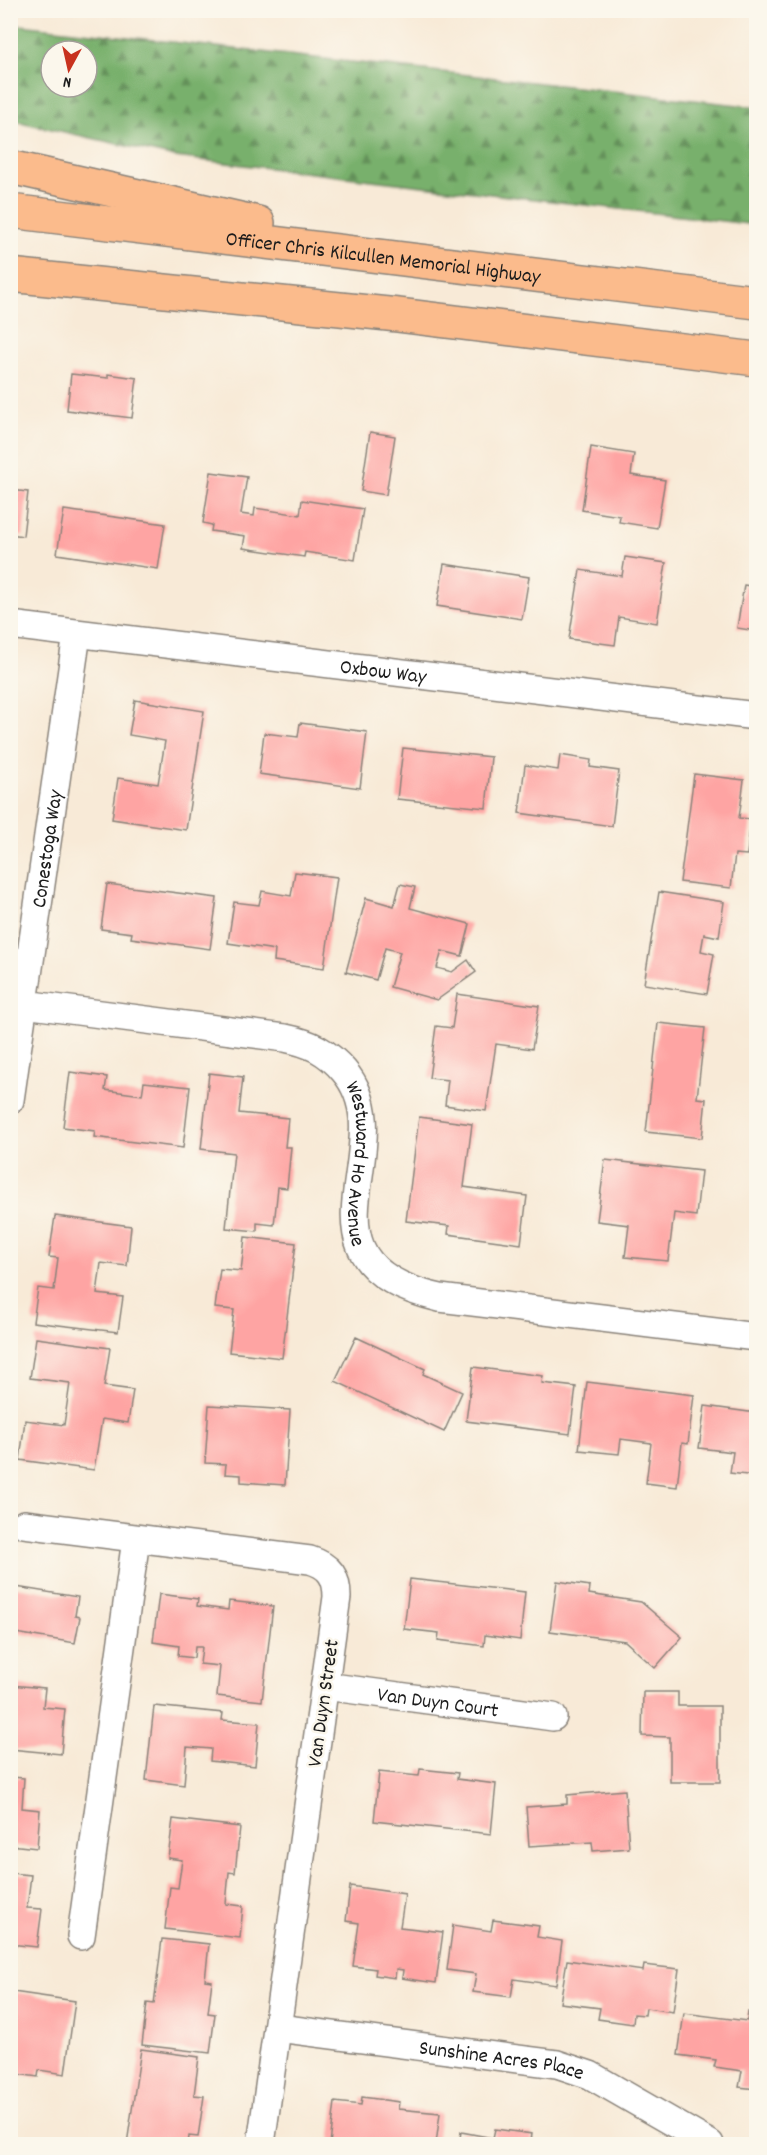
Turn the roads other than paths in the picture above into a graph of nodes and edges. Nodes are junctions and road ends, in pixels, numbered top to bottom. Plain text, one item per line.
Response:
1 (10, 167) edge
2 (10, 212) edge
3 (432, 263) junction
4 (10, 275) edge
5 (756, 302) edge
6 (756, 358) edge
7 (10, 625) edge
8 (77, 634) junction
9 (756, 716) edge
10 (24, 1004) junction
11 (10, 1100) edge
12 (756, 1330) edge
13 (24, 1524) dead end
14 (136, 1539) junction
15 (325, 1686) junction
16 (553, 1717) dead end
17 (81, 1936) dead end
18 (278, 2028) junction
19 (261, 2145) edge
20 (710, 2145) edge

1 - 3 highway
2 - 3 highway, Officer Chris Kilcullen Memorial Highway
3 - 5 highway, Officer Chris Kilcullen Memorial Highway
4 - 6 highway
7 - 8 street, Oxbow Way
8 - 9 street, Oxbow Way
8 - 10 street, Conestoga Way
10 - 11 street, Conestoga Way
10 - 12 street, Westward Ho Avenue
13 - 14 street, Van Duyn Street
14 - 15 street, Van Duyn Street
14 - 17 street
15 - 16 street, Van Duyn Court
15 - 18 street, Van Duyn Street
18 - 19 street, Van Duyn Street
18 - 20 street, Sunshine Acres Place

